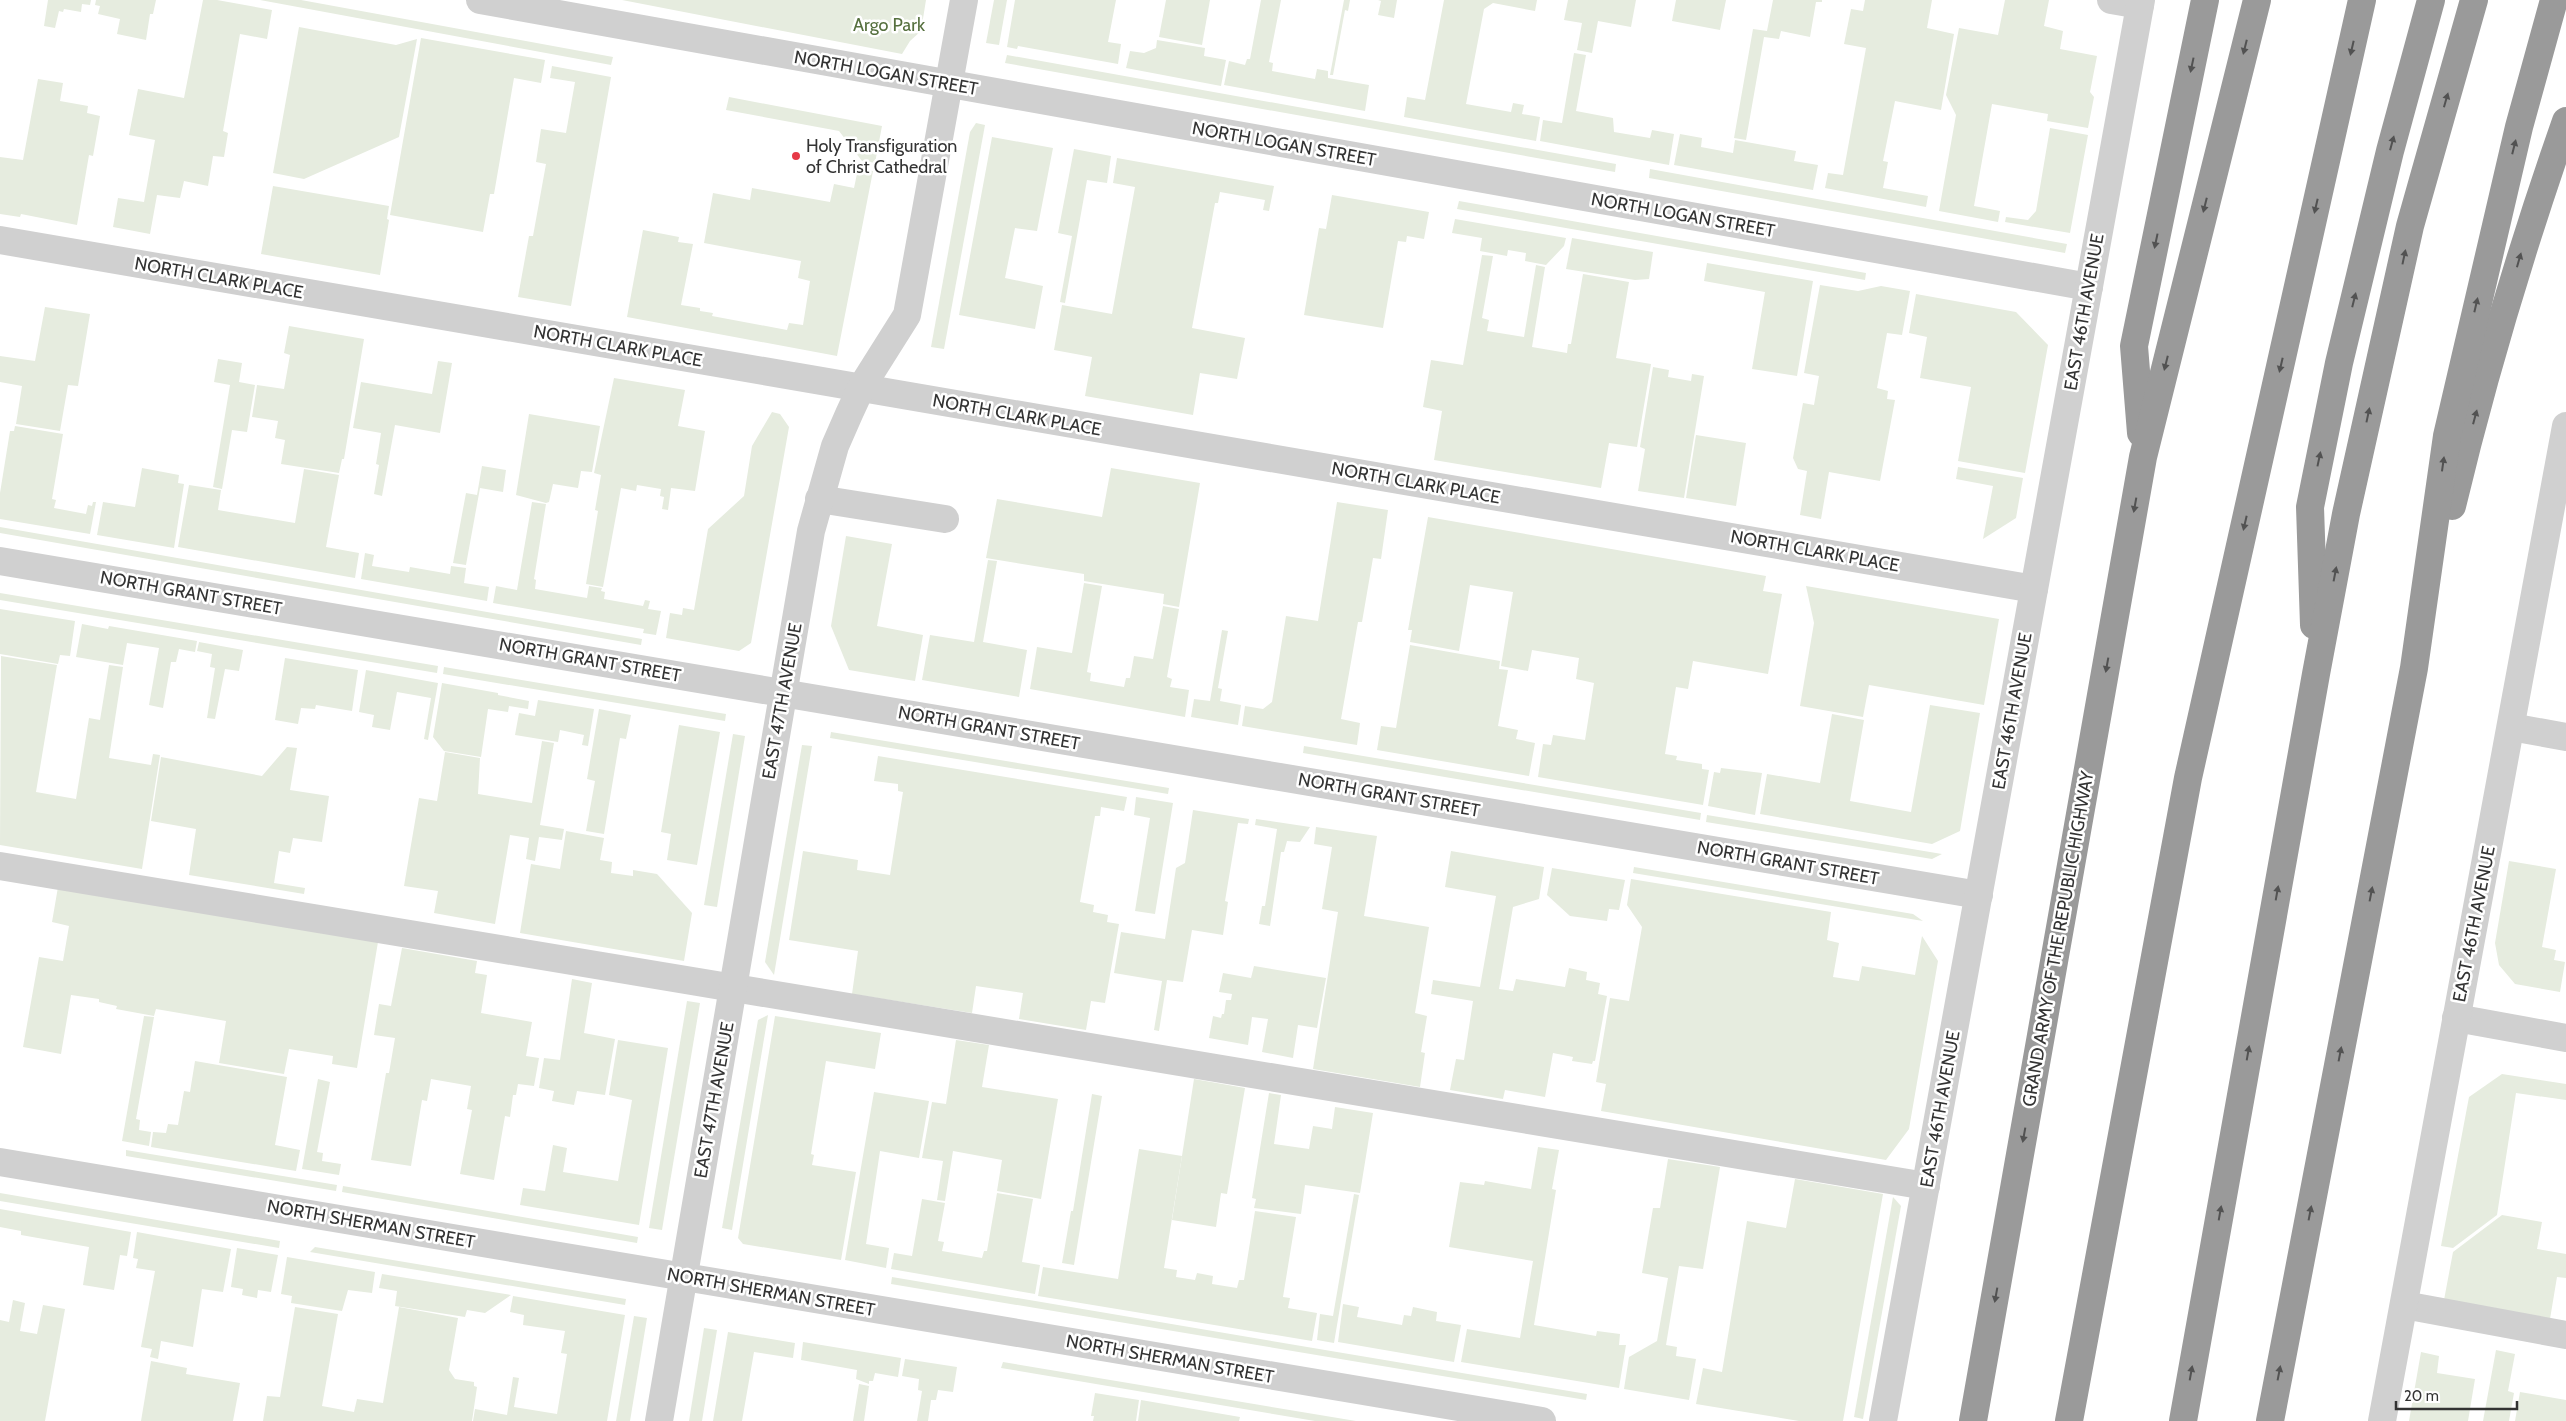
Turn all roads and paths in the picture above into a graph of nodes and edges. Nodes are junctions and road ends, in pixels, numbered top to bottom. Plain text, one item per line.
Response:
1 (480, 0) edge
2 (964, 0) edge
3 (2111, 0) edge
4 (2205, 0) edge
5 (2257, 0) edge
6 (2362, 0) edge
7 (2431, 0) edge
8 (2474, 0) edge
9 (2554, 0) edge
10 (2140, 3) edge
11 (949, 84) junction
12 (2566, 121) edge
13 (0, 240) edge
14 (2089, 287) junction
15 (861, 388) junction
16 (2566, 430) edge
17 (2143, 457) junction
18 (819, 499) junction
19 (945, 519) dead end
20 (0, 561) edge
21 (2034, 589) junction
22 (2414, 668) junction
23 (2316, 674) junction
24 (783, 693) junction
25 (2510, 727) junction
26 (2566, 737) edge
27 (0, 866) edge
28 (1979, 895) junction
29 (733, 988) junction
30 (2456, 1018) junction
31 (2566, 1038) edge
32 (0, 1162) edge
33 (1926, 1186) junction
34 (684, 1277) junction
35 (2404, 1305) junction
36 (2566, 1335) edge
37 (660, 1421) edge
38 (1542, 1421) edge
39 (1883, 1421) edge
40 (1973, 1421) edge
41 (2069, 1421) edge
42 (2183, 1421) edge
43 (2270, 1421) edge
44 (2382, 1421) edge

1 - 11 street, NORTH LOGAN STREET
2 - 11 street, EAST 47TH AVENUE
3 - 10 street
4 -> 17 highway
5 -> 17 highway
6 -> 41 highway
23 -> 7 highway
23 -> 8 highway
22 -> 9 highway
10 - 14 street, EAST 46TH AVENUE
11 - 14 street, NORTH LOGAN STREET
11 - 15 street, EAST 47TH AVENUE
22 -> 12 highway
13 - 15 street, NORTH CLARK PLACE
14 - 21 street, EAST 46TH AVENUE
15 - 18 street, EAST 47TH AVENUE
15 - 21 street, NORTH CLARK PLACE
16 - 25 street, EAST 46TH AVENUE
17 -> 40 highway, GRAND ARMY OF THE REPUBLIC HIGHWAY
18 - 19 street
18 - 24 street, EAST 47TH AVENUE
20 - 24 street, NORTH GRANT STREET
21 - 28 street, EAST 46TH AVENUE
43 -> 22 highway
42 -> 23 highway
24 - 28 street, NORTH GRANT STREET
24 - 29 street, EAST 47TH AVENUE
25 - 26 street
25 - 30 street, EAST 46TH AVENUE
27 - 29 street
28 - 33 street, EAST 46TH AVENUE
29 - 33 street
29 - 34 street, EAST 47TH AVENUE
30 - 31 street
30 - 35 street, EAST 46TH AVENUE
32 - 34 street, NORTH SHERMAN STREET
33 - 39 street, EAST 46TH AVENUE
34 - 37 street, EAST 47TH AVENUE
34 - 38 street, NORTH SHERMAN STREET
35 - 36 street
35 - 44 street, EAST 46TH AVENUE

